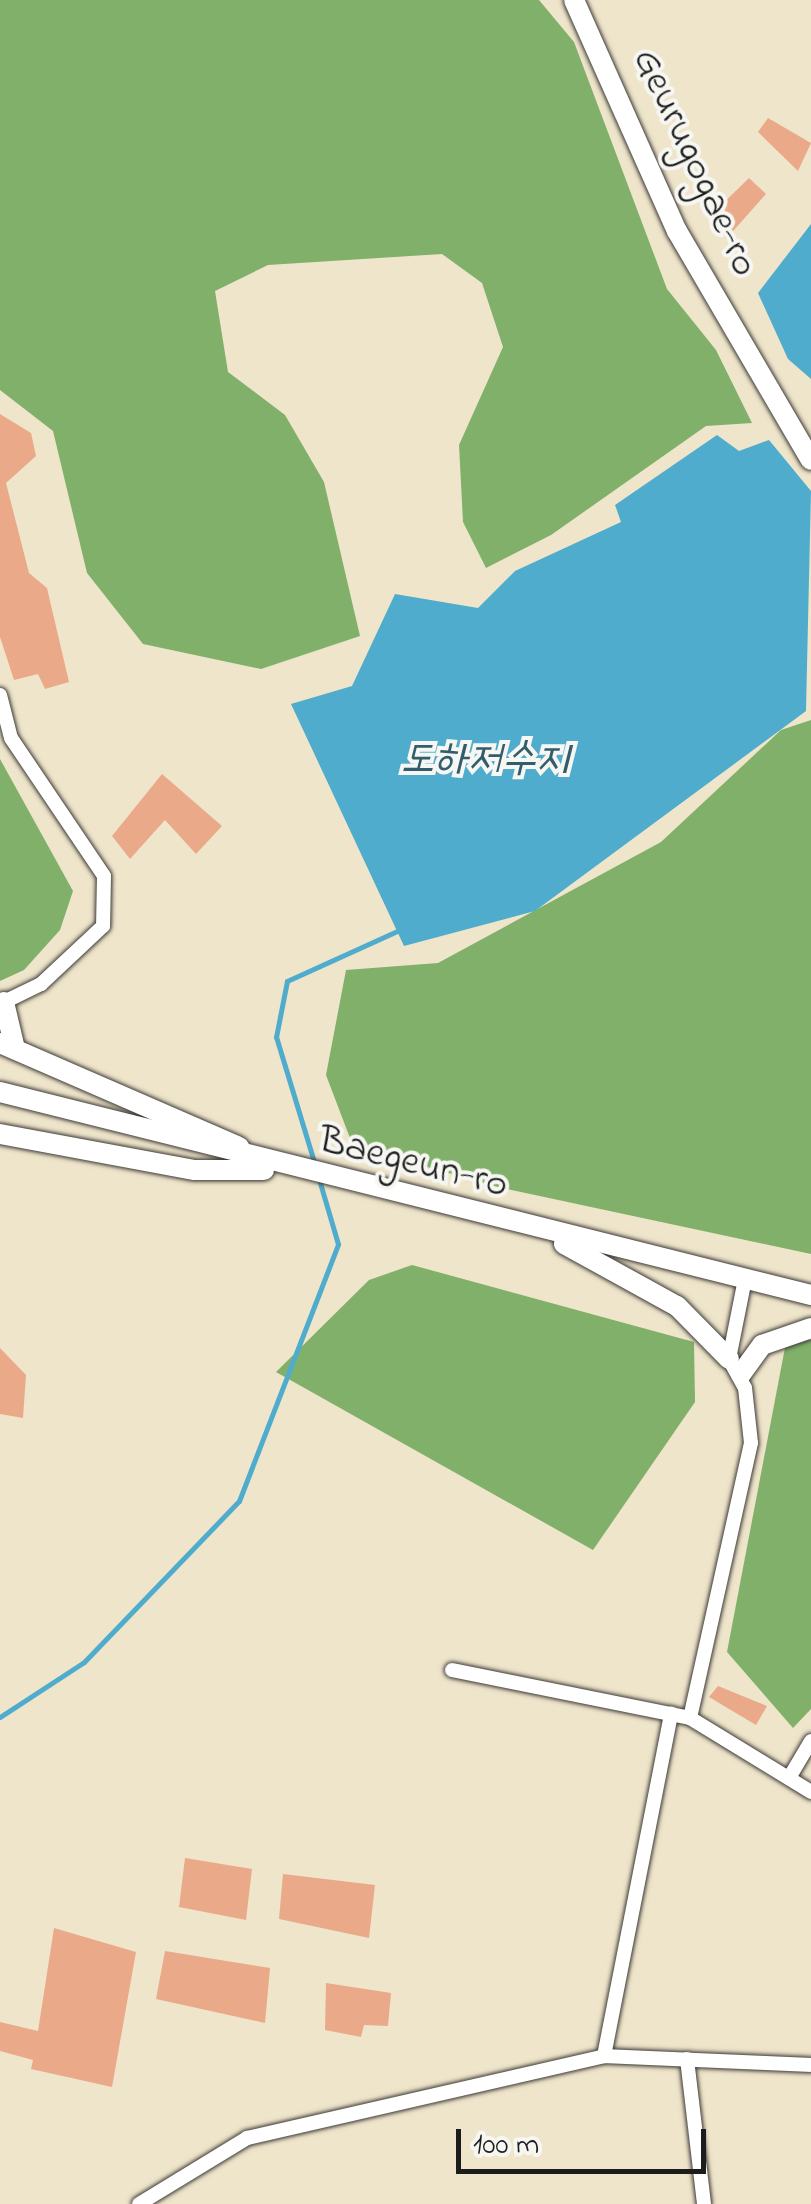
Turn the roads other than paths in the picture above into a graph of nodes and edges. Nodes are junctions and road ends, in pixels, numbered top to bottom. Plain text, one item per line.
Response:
1 (574, 0) edge
2 (811, 460) edge
3 (0, 695) edge
4 (2, 1003) edge
5 (7, 1046) edge
6 (0, 1092) edge
7 (0, 1134) edge
8 (298, 1172) junction
9 (540, 1231) junction
10 (746, 1280) junction
11 (811, 1295) edge
12 (811, 1328) edge
13 (735, 1366) junction
14 (452, 1670) dead end
15 (671, 1714) junction
16 (690, 1718) junction
17 (811, 1741) edge
18 (789, 1778) junction
19 (811, 1792) edge
20 (604, 2056) junction
21 (687, 2059) junction
22 (811, 2065) edge
23 (139, 2204) edge
24 (704, 2204) edge

1 - 2 main road, Geurugogae-ro
3 - 4 street
4 - 5 main road
5 - 8 main road
6 - 8 main road, Baegeun-ro
7 - 8 main road
8 - 9 main road, Baegeun-ro
9 - 10 main road, Baegeun-ro
9 - 13 main road
10 - 11 main road, Baegeun-ro
10 - 13 street
12 - 13 main road
13 - 16 street
14 - 15 street
15 - 16 street
15 - 20 street
16 - 18 street
17 - 18 street
18 - 19 street
20 - 21 street
20 - 23 street
21 - 22 street
21 - 24 street

